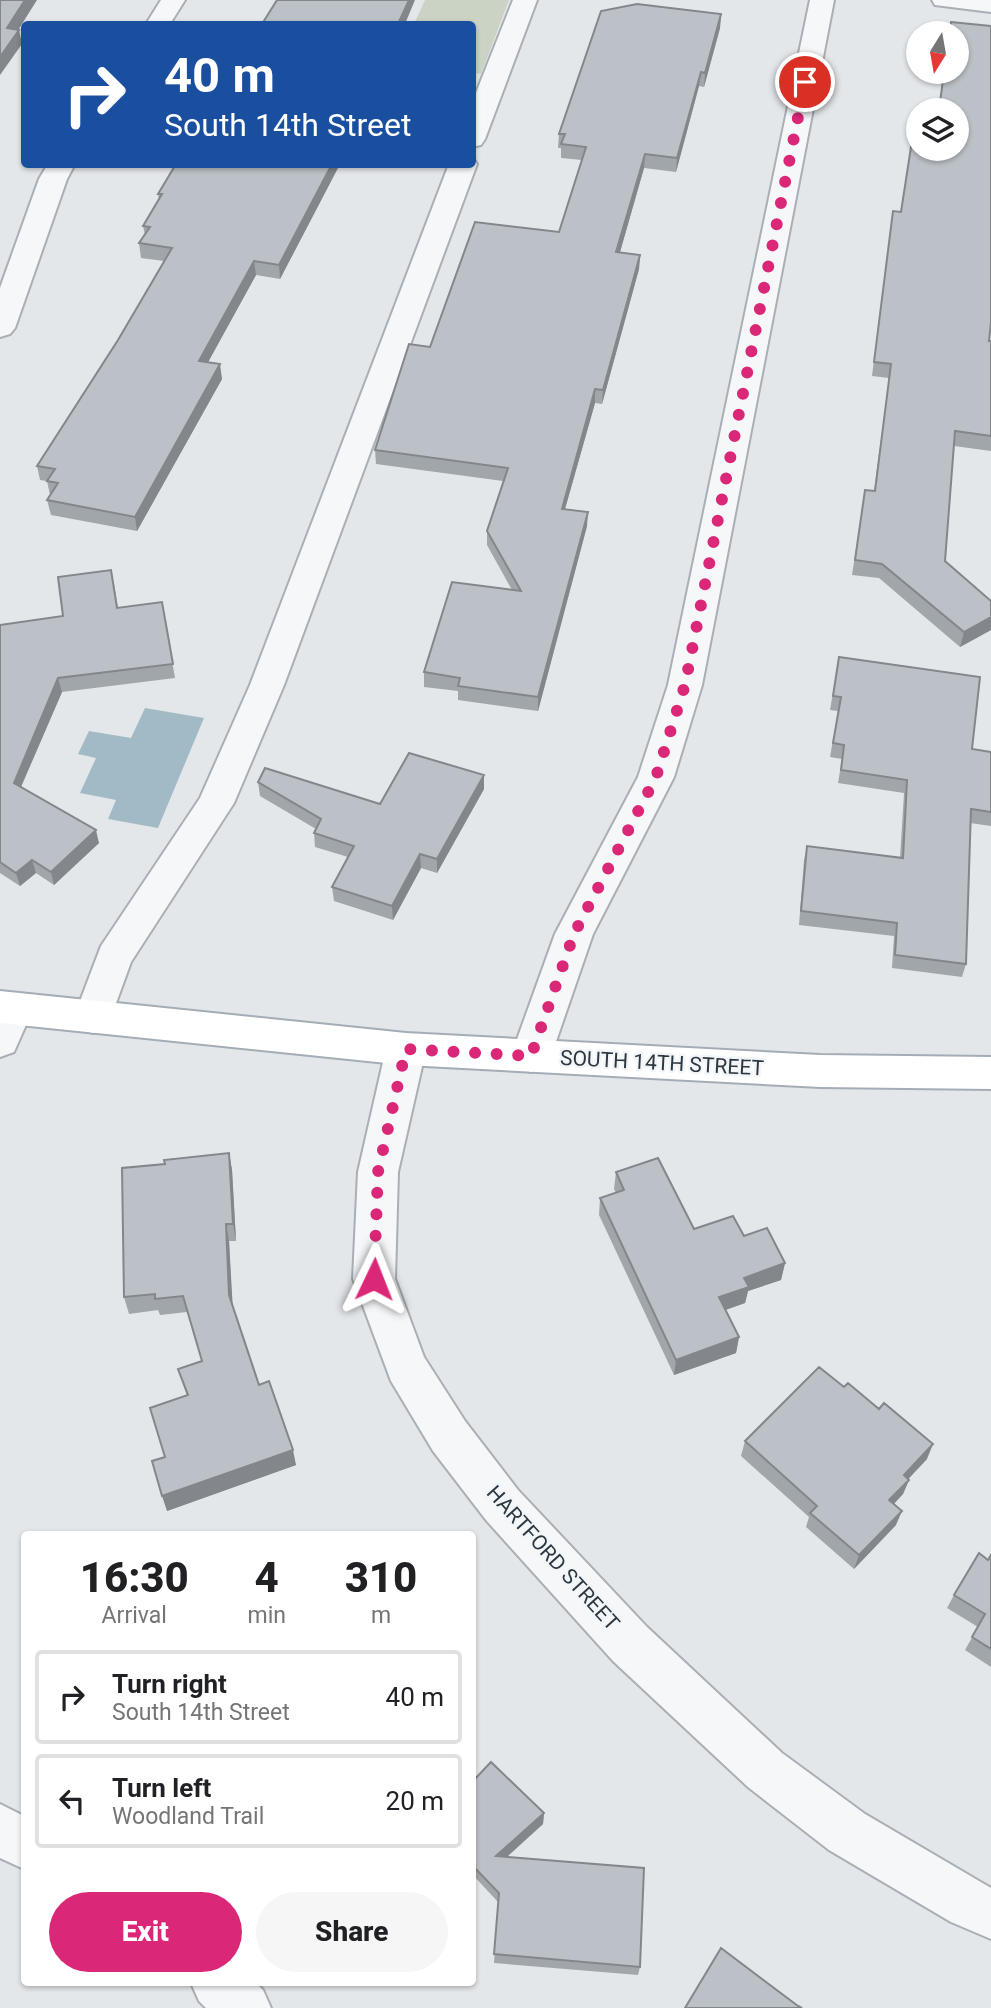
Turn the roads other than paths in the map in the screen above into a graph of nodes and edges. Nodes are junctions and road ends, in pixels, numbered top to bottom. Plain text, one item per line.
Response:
1 (173, 0) edge
2 (525, 0) edge
3 (822, 0) edge
4 (944, 0) edge
5 (991, 5) edge
6 (160, 21) edge
7 (476, 129) edge
8 (60, 168) edge
9 (461, 168) edge
10 (0, 328) edge
11 (93, 1017) junction
12 (5, 1019) edge
13 (406, 1049) junction
14 (531, 1056) junction
15 (991, 1073) edge
16 (0, 1829) edge
17 (21, 1842) edge
18 (991, 1914) edge
19 (221, 1986) edge
20 (245, 2008) edge

1 - 6 street
2 - 7 street
3 - 14 street
4 - 5 street
8 - 10 street
9 - 11 street
11 - 12 main road, SOUTH 14TH STREET
11 - 13 main road, SOUTH 14TH STREET
13 - 14 main road, SOUTH 14TH STREET
13 - 18 street, HARTFORD STREET
14 - 15 main road, SOUTH 14TH STREET
16 - 17 street
19 - 20 street

